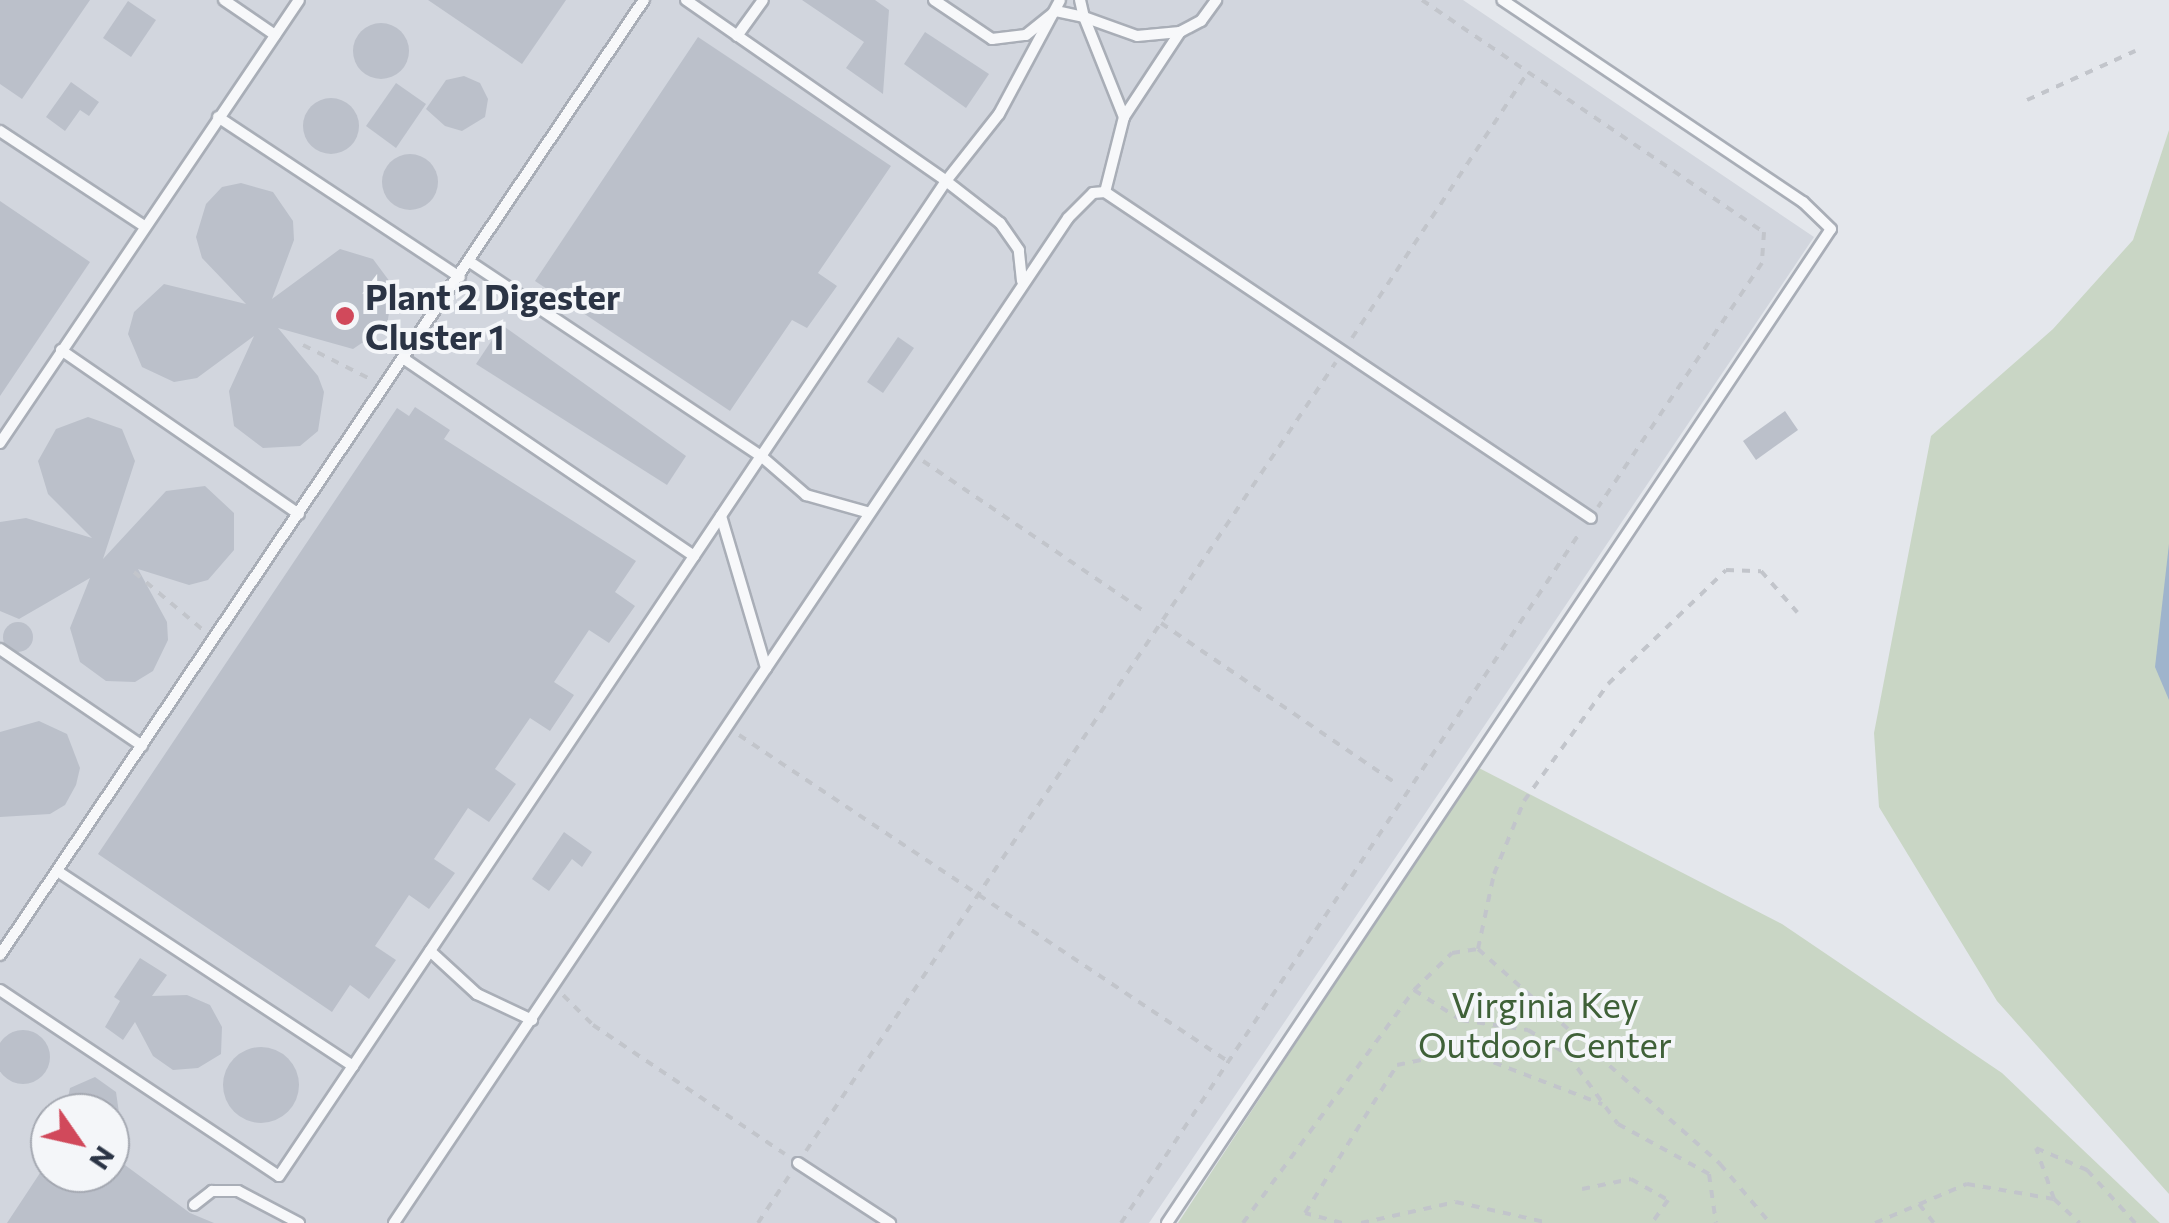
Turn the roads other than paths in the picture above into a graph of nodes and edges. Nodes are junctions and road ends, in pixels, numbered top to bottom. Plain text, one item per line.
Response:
1 (224, 0) edge
2 (299, 0) edge
3 (644, 0) edge
4 (686, 0) edge
5 (762, 0) edge
6 (934, 0) edge
7 (1080, 0) edge
8 (1216, 0) edge
9 (1502, 0) edge
10 (1058, 6) edge
11 (1084, 17) junction
12 (1180, 32) junction
13 (275, 34) junction
14 (737, 36) junction
15 (218, 117) junction
16 (1124, 117) junction
17 (0, 131) edge
18 (946, 181) junction
19 (1105, 192) junction
20 (144, 226) junction
21 (470, 262) junction
22 (460, 278) junction
23 (1020, 289) junction
24 (61, 350) junction
25 (404, 359) junction
26 (0, 443) edge
27 (762, 456) junction
28 (299, 514) junction
29 (870, 514) junction
30 (721, 516) junction
31 (1590, 518) road end
32 (694, 556) junction
33 (0, 649) edge
34 (766, 668) junction
35 (142, 746) junction
36 (57, 871) junction
37 (430, 951) junction
38 (0, 955) edge
39 (0, 990) edge
40 (532, 1020) junction
41 (353, 1066) junction
42 (798, 1163) road end
43 (194, 1205) dead end
44 (299, 1223) edge
45 (394, 1223) edge
46 (890, 1223) edge
47 (1167, 1223) edge

1 - 13 lane
2 - 13 lane
3 - 21 lane
4 - 14 lane
5 - 14 lane
6 - 10 lane
7 - 11 lane
8 - 12 lane
9 - 47 lane
10 - 11 lane
10 - 18 lane
11 - 12 lane
11 - 16 lane
12 - 16 lane
13 - 15 lane
14 - 18 lane
15 - 20 lane
15 - 22 lane
16 - 19 lane
17 - 20 lane
18 - 23 lane
18 - 27 lane
19 - 23 lane
19 - 31 lane
20 - 24 lane
21 - 22 lane
21 - 27 lane
22 - 25 lane
23 - 29 lane
24 - 26 lane
24 - 28 lane
25 - 28 lane
25 - 32 lane
27 - 29 lane
27 - 30 lane
28 - 35 lane
29 - 34 lane
30 - 32 lane
30 - 34 lane
32 - 37 lane
33 - 35 lane
34 - 40 lane
35 - 36 lane
36 - 38 lane
36 - 41 lane
37 - 40 lane
37 - 41 lane
39 - 41 lane
40 - 45 lane
42 - 46 lane
43 - 44 lane

